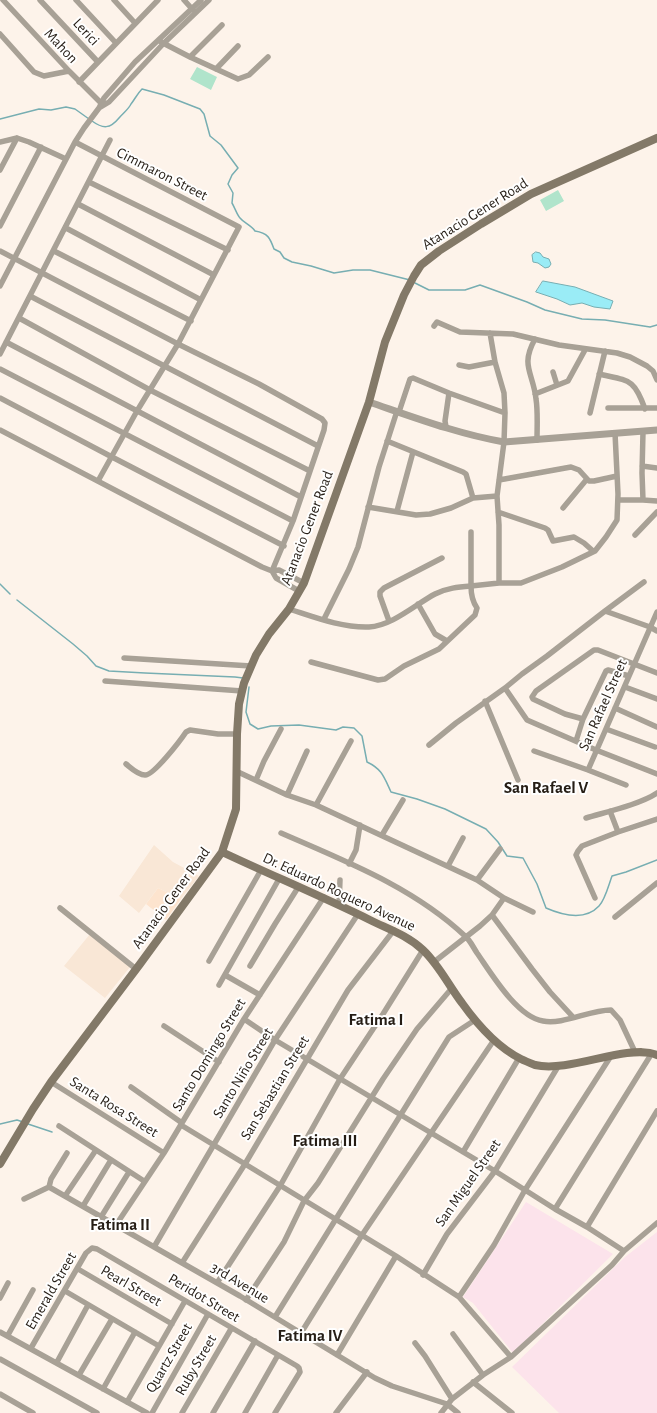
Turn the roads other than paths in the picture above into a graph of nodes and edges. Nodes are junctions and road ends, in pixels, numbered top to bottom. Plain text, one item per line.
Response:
1 (2, 0) edge
2 (40, 0) edge
3 (76, 0) edge
4 (114, 0) edge
5 (184, 0) edge
6 (201, 0) edge
7 (209, 0) edge
8 (153, 1) edge
9 (193, 11) junction
10 (135, 23) junction
11 (222, 25) dead end
12 (0, 34) edge
13 (161, 42) junction
14 (116, 43) junction
15 (238, 46) dead end
16 (190, 57) junction
17 (268, 57) dead end
18 (98, 62) junction
19 (216, 69) junction
20 (68, 72) junction
21 (79, 82) junction
22 (101, 105) junction
23 (17, 138) junction
24 (657, 138) edge
25 (110, 140) dead end
26 (0, 142) edge
27 (75, 142) junction
28 (41, 147) junction
29 (102, 156) junction
30 (66, 159) junction
31 (0, 170) edge
32 (90, 182) junction
33 (78, 204) junction
34 (0, 226) edge
35 (66, 228) junction
36 (228, 250) junction
37 (0, 251) edge
38 (54, 251) junction
39 (14, 258) junction
40 (42, 273) junction
41 (214, 274) junction
42 (0, 286) edge
43 (30, 296) junction
44 (201, 300) junction
45 (19, 318) junction
46 (190, 321) junction
47 (434, 326) dead end
48 (490, 333) junction
49 (535, 339) junction
50 (6, 342) junction
51 (178, 344) junction
52 (585, 350) junction
53 (605, 351) junction
54 (0, 354) edge
55 (495, 362) junction
56 (459, 365) dead end
57 (165, 366) junction
58 (0, 369) edge
59 (553, 372) dead end
60 (599, 374) junction
61 (657, 380) edge
62 (557, 385) junction
63 (150, 390) junction
64 (449, 393) junction
65 (535, 394) junction
66 (0, 398) edge
67 (369, 402) junction
68 (608, 408) dead end
69 (657, 408) edge
70 (645, 409) junction
71 (137, 411) junction
72 (398, 412) junction
73 (505, 413) junction
74 (590, 413) dead end
75 (446, 427) junction
76 (0, 430) edge
77 (657, 430) edge
78 (643, 432) junction
79 (615, 433) junction
80 (125, 434) junction
81 (537, 440) junction
82 (387, 441) junction
83 (504, 442) junction
84 (318, 446) junction
85 (413, 452) junction
86 (112, 457) junction
87 (642, 466) junction
88 (657, 468) edge
89 (310, 471) junction
90 (617, 476) junction
91 (587, 479) junction
92 (499, 480) junction
93 (98, 481) junction
94 (497, 496) junction
95 (301, 497) junction
96 (473, 498) junction
97 (618, 500) junction
98 (642, 500) junction
99 (657, 501) edge
100 (368, 507) junction
101 (563, 508) dead end
102 (397, 511) junction
103 (498, 512) junction
104 (657, 512) edge
105 (293, 521) junction
106 (471, 532) dead end
107 (635, 535) dead end
108 (284, 546) junction
109 (593, 552) junction
110 (442, 558) dead end
111 (272, 571) junction
112 (644, 582) dead end
113 (304, 583) junction
114 (499, 583) junction
115 (470, 586) junction
116 (300, 591) junction
117 (418, 604) junction
118 (289, 609) junction
119 (604, 611) junction
120 (657, 612) edge
121 (324, 620) junction
122 (389, 621) junction
123 (650, 627) junction
124 (657, 631) edge
125 (447, 641) junction
126 (124, 658) dead end
127 (311, 662) dead end
128 (634, 664) junction
129 (250, 666) junction
130 (657, 673) edge
131 (629, 676) junction
132 (105, 681) dead end
133 (243, 687) junction
134 (625, 687) junction
135 (505, 688) junction
136 (657, 699) edge
137 (485, 701) junction
138 (615, 708) junction
139 (583, 718) junction
140 (657, 727) edge
141 (281, 729) dead end
142 (606, 729) junction
143 (237, 734) junction
144 (351, 741) dead end
145 (576, 741) junction
146 (429, 745) dead end
147 (655, 746) dead end
148 (596, 750) junction
149 (534, 751) dead end
150 (307, 752) dead end
151 (126, 764) dead end
152 (588, 770) junction
153 (236, 772) junction
154 (657, 774) edge
155 (256, 780) junction
156 (518, 780) dead end
157 (626, 785) dead end
158 (657, 793) edge
159 (287, 795) junction
160 (403, 800) dead end
161 (316, 805) junction
162 (610, 811) junction
163 (586, 818) dead end
164 (657, 819) edge
165 (360, 825) junction
166 (281, 832) dead end
167 (618, 832) junction
168 (382, 835) junction
169 (463, 838) dead end
170 (500, 849) dead end
171 (222, 852) junction
172 (349, 864) junction
173 (448, 866) junction
174 (261, 870) junction
175 (279, 879) junction
176 (340, 880) dead end
177 (478, 880) junction
178 (657, 883) edge
179 (299, 886) junction
180 (324, 897) junction
181 (504, 898) junction
182 (595, 898) dead end
183 (339, 905) junction
184 (60, 908) dead end
185 (533, 912) dead end
186 (358, 914) junction
187 (492, 915) junction
188 (615, 917) dead end
189 (394, 930) junction
190 (466, 937) junction
191 (423, 950) junction
192 (209, 961) dead end
193 (434, 962) junction
194 (250, 966) dead end
195 (136, 969) junction
196 (225, 975) junction
197 (219, 985) dead end
198 (452, 988) junction
199 (260, 995) junction
200 (572, 1017) junction
201 (244, 1019) junction
202 (476, 1020) junction
203 (164, 1026) dead end
204 (275, 1040) junction
205 (494, 1040) junction
206 (635, 1052) junction
207 (655, 1054) edge
208 (611, 1056) junction
209 (306, 1058) junction
210 (519, 1058) junction
211 (219, 1062) junction
212 (559, 1065) junction
213 (340, 1079) junction
214 (51, 1082) junction
215 (131, 1087) dead end
216 (371, 1098) junction
217 (657, 1111) edge
218 (401, 1115) junction
219 (182, 1124) junction
220 (59, 1126) dead end
221 (430, 1132) junction
222 (214, 1145) junction
223 (96, 1150) junction
224 (463, 1152) junction
225 (68, 1153) dead end
226 (164, 1153) junction
227 (111, 1160) junction
228 (0, 1164) edge
229 (245, 1164) junction
230 (495, 1171) junction
231 (129, 1172) junction
232 (144, 1181) junction
233 (280, 1186) junction
234 (49, 1187) junction
235 (525, 1190) junction
236 (65, 1196) junction
237 (24, 1199) dead end
238 (304, 1201) junction
239 (83, 1206) junction
240 (555, 1208) junction
241 (102, 1217) junction
242 (336, 1220) junction
243 (657, 1223) edge
244 (116, 1225) junction
245 (587, 1227) junction
246 (362, 1235) junction
247 (154, 1247) junction
248 (92, 1248) joint
249 (624, 1251) junction
250 (396, 1256) junction
251 (182, 1263) junction
252 (78, 1269) junction
253 (423, 1275) junction
254 (8, 1283) dead end
255 (217, 1283) junction
256 (33, 1290) dead end
257 (65, 1291) junction
258 (0, 1298) edge
259 (459, 1298) junction
260 (246, 1300) junction
261 (185, 1301) junction
262 (88, 1305) junction
263 (208, 1314) junction
264 (275, 1317) junction
265 (112, 1319) junction
266 (172, 1324) junction
267 (231, 1329) junction
268 (0, 1332) edge
269 (135, 1332) junction
270 (301, 1333) junction
271 (453, 1334) dead end
272 (8, 1335) junction
273 (255, 1341) junction
274 (414, 1343) dead end
275 (159, 1346) junction
276 (31, 1348) junction
277 (278, 1355) junction
278 (337, 1355) junction
279 (511, 1357) junction
280 (0, 1359) edge
281 (56, 1362) junction
282 (367, 1372) junction
283 (79, 1375) junction
284 (483, 1375) junction
285 (473, 1382) junction
286 (103, 1389) junction
287 (0, 1394) edge
288 (452, 1399) junction
289 (127, 1402) junction
290 (447, 1404) junction
291 (33, 1413) edge
292 (97, 1413) edge
293 (147, 1413) edge
294 (152, 1413) edge
295 (182, 1413) edge
296 (213, 1413) edge
297 (245, 1413) edge
298 (275, 1413) edge
299 (336, 1413) edge
300 (441, 1413) edge
301 (458, 1413) edge
302 (512, 1413) edge

1 - 20 street, Mahon
2 - 18 street, Lerici
3 - 14 street
4 - 10 street
5 - 9 street
6 - 9 street
7 - 9 street
8 - 10 street
9 - 13 street
10 - 14 street
11 - 16 street
12 - 20 street
13 - 16 street
13 - 22 street
14 - 18 street
15 - 19 street
16 - 19 street
17 - 19 street
18 - 21 street
20 - 21 street, Mahon
21 - 22 street, Mahon
22 - 27 street
23 - 26 street
23 - 28 street
23 - 31 street
24 - 67 main road, Atanacio Gener Road
25 - 29 street
27 - 29 street, Cimmaron Street
27 - 30 street
28 - 30 street
28 - 34 street
29 - 32 street
29 - 36 street, Cimmaron Street
30 - 39 street
32 - 33 street
32 - 36 street
33 - 35 street
33 - 41 street
35 - 38 street
35 - 44 street
36 - 41 street
37 - 39 street
38 - 40 street
38 - 46 street
39 - 40 street
39 - 42 street
40 - 43 street
40 - 51 street
41 - 44 street
43 - 45 street
43 - 57 street
44 - 46 street
45 - 50 street
45 - 63 street
46 - 51 street
47 - 48 street
48 - 49 street
48 - 55 street
49 - 52 street
49 - 65 street
50 - 54 street
50 - 71 street
51 - 57 street
51 - 84 street
52 - 53 street
52 - 62 street
53 - 60 street
53 - 61 street
55 - 56 street
55 - 73 street
57 - 63 street
57 - 84 street
58 - 80 street
59 - 62 street
60 - 70 street
60 - 74 street
62 - 65 street
63 - 71 street
63 - 89 street
64 - 72 street
64 - 73 street
64 - 75 street
65 - 81 street
66 - 86 street
67 - 72 street
67 - 113 main road, Atanacio Gener Road
68 - 70 street
69 - 70 street
71 - 80 street
71 - 95 street
72 - 75 street
72 - 82 street
73 - 83 street
75 - 83 street
76 - 93 street
77 - 78 street
78 - 79 street
78 - 87 street
79 - 81 street
79 - 90 street
80 - 86 street
80 - 105 street
81 - 83 street
82 - 85 street
82 - 100 street
83 - 92 street
84 - 89 street
85 - 96 street
85 - 102 street
86 - 93 street
86 - 108 street
87 - 88 street
87 - 98 street
89 - 95 street
90 - 91 street
90 - 97 street
91 - 92 street
91 - 101 street
92 - 94 street
93 - 111 street
94 - 96 street
94 - 103 street
95 - 105 street
96 - 102 street
97 - 98 street
97 - 109 street
98 - 99 street
100 - 102 street
100 - 121 street
103 - 109 street
103 - 114 street
104 - 107 street
105 - 108 street
106 - 115 street
108 - 111 street
109 - 114 street
110 - 122 street
111 - 113 street
111 - 116 street
112 - 119 street
113 - 116 main road, Atanacio Gener Road
114 - 115 street
115 - 117 street
115 - 125 street
116 - 118 main road, Atanacio Gener Road
117 - 122 street
117 - 125 street
118 - 121 street
118 - 129 main road, Atanacio Gener Road
119 - 123 street
119 - 135 street
120 - 123 street, San Rafael Street
121 - 122 street
123 - 124 street
123 - 128 street, San Rafael Street
125 - 127 street
126 - 129 street
128 - 130 street
128 - 131 street, San Rafael Street
128 - 139 street
129 - 133 main road, Atanacio Gener Road
131 - 134 street, San Rafael Street
131 - 139 street
132 - 133 street
133 - 143 main road, Atanacio Gener Road
134 - 136 street
134 - 138 street, San Rafael Street
135 - 137 street
135 - 145 street
137 - 146 street
137 - 156 street
138 - 140 street
138 - 142 street, San Rafael Street
139 - 145 street
141 - 155 street
142 - 147 street
142 - 148 street, San Rafael Street
143 - 151 street
143 - 153 main road, Atanacio Gener Road
144 - 161 street
145 - 148 street
148 - 152 street, San Rafael Street
148 - 154 street
149 - 152 street
150 - 159 street
152 - 157 street, San Rafael Street
153 - 155 street
153 - 171 main road, Atanacio Gener Road
155 - 159 street
158 - 162 street
159 - 161 street
160 - 168 street
161 - 165 street
162 - 163 street
162 - 167 street
164 - 167 street
165 - 168 street
165 - 172 street
166 - 172 street
167 - 182 street
168 - 173 street
169 - 173 street
170 - 177 street
171 - 174 main road, Dr. Eduardo Roquero Avenue
171 - 195 main road, Atanacio Gener Road
172 - 190 street
173 - 177 street
174 - 175 main road, Dr. Eduardo Roquero Avenue
174 - 192 street
175 - 179 main road, Dr. Eduardo Roquero Avenue
175 - 196 street
176 - 183 street
177 - 181 street
178 - 188 street
179 - 180 main road, Dr. Eduardo Roquero Avenue
179 - 194 street
180 - 183 main road, Dr. Eduardo Roquero Avenue
180 - 199 street, Santo Domingo Street
181 - 185 street
181 - 187 street
183 - 186 main road, Dr. Eduardo Roquero Avenue
184 - 195 street
186 - 189 main road, Dr. Eduardo Roquero Avenue
186 - 204 street, Santo Niño Street
187 - 190 street
187 - 200 street
189 - 191 main road, Dr. Eduardo Roquero Avenue
189 - 209 street, San Sebastian Street
190 - 193 street
190 - 200 street
191 - 193 main road, Dr. Eduardo Roquero Avenue
191 - 213 street
193 - 198 main road, Dr. Eduardo Roquero Avenue
195 - 214 main road, Atanacio Gener Road
196 - 197 street
196 - 199 street
198 - 202 main road, Dr. Eduardo Roquero Avenue
198 - 216 street
199 - 201 street, Santo Domingo Street
200 - 206 street
201 - 204 street
201 - 211 street, Santo Domingo Street
202 - 205 main road, Dr. Eduardo Roquero Avenue
202 - 218 street
203 - 211 street
204 - 209 street
204 - 222 street, Santo Niño Street
205 - 210 main road, Dr. Eduardo Roquero Avenue
205 - 221 street
206 - 207 main road, Dr. Eduardo Roquero Avenue
206 - 208 main road, Dr. Eduardo Roquero Avenue
207 - 240 street
208 - 212 main road, Dr. Eduardo Roquero Avenue
208 - 235 street
209 - 213 street
209 - 229 street, San Sebastian Street
210 - 212 main road, Dr. Eduardo Roquero Avenue
210 - 224 street
211 - 219 street, Santo Domingo Street
212 - 230 street, San Miguel Street
213 - 216 street
213 - 233 street
214 - 226 street, Santa Rosa Street
214 - 228 main road, Atanacio Gener Road
215 - 219 street
216 - 218 street
216 - 238 street
217 - 245 street
218 - 221 street
218 - 242 street
219 - 222 street
219 - 226 street, Santo Domingo Street
220 - 223 street
221 - 224 street
221 - 246 street
222 - 229 street
222 - 247 street, Santo Niño Street
223 - 227 street
223 - 236 street
224 - 230 street
225 - 234 street
226 - 232 street, Santo Domingo Street
227 - 231 street
227 - 239 street
229 - 233 street
229 - 251 street, San Sebastian Street
230 - 235 street
230 - 253 street, San Miguel Street
231 - 232 street
231 - 241 street
232 - 244 street, Santo Domingo Street
233 - 238 street
233 - 255 street
234 - 236 street, 3rd Avenue
234 - 237 street
235 - 240 street
235 - 259 street
236 - 239 street, 3rd Avenue
238 - 242 street
238 - 260 street
239 - 241 street, 3rd Avenue
240 - 245 street
241 - 244 street, 3rd Avenue
242 - 246 street
242 - 264 street
243 - 249 street
244 - 247 street, 3rd Avenue
245 - 249 street
246 - 250 street
246 - 270 street
247 - 251 street, 3rd Avenue
248 - 252 street, Emerald Street
248 - 261 street, Peridot Street
249 - 279 street
250 - 253 street
250 - 278 street
251 - 255 street, 3rd Avenue
252 - 257 street, Emerald Street
252 - 266 street, Pearl Street
253 - 259 street
254 - 258 street
255 - 260 street, 3rd Avenue
256 - 272 street
257 - 262 street
257 - 276 street, Emerald Street
259 - 279 street
260 - 264 street, 3rd Avenue
261 - 263 street, Peridot Street
261 - 266 street
262 - 265 street
262 - 281 street
263 - 267 street, Peridot Street
263 - 294 street, Quartz Street
264 - 270 street, 3rd Avenue
265 - 269 street
265 - 283 street
266 - 275 street
267 - 273 street, Peridot Street
267 - 295 street, Ruby Street
268 - 272 street
269 - 275 street
269 - 286 street
270 - 278 street, 3rd Avenue
271 - 284 street
272 - 276 street
273 - 277 street, Peridot Street
273 - 296 street
274 - 288 street
275 - 289 street
276 - 281 street
277 - 297 street
277 - 298 street, Peridot Street
278 - 282 street, 3rd Avenue
279 - 284 street
280 - 292 street
281 - 283 street
282 - 290 street, 3rd Avenue
282 - 299 street
283 - 286 street
284 - 285 street
285 - 288 street
285 - 302 street
286 - 289 street
287 - 291 street
288 - 290 street
289 - 293 street
290 - 300 street
290 - 301 street

